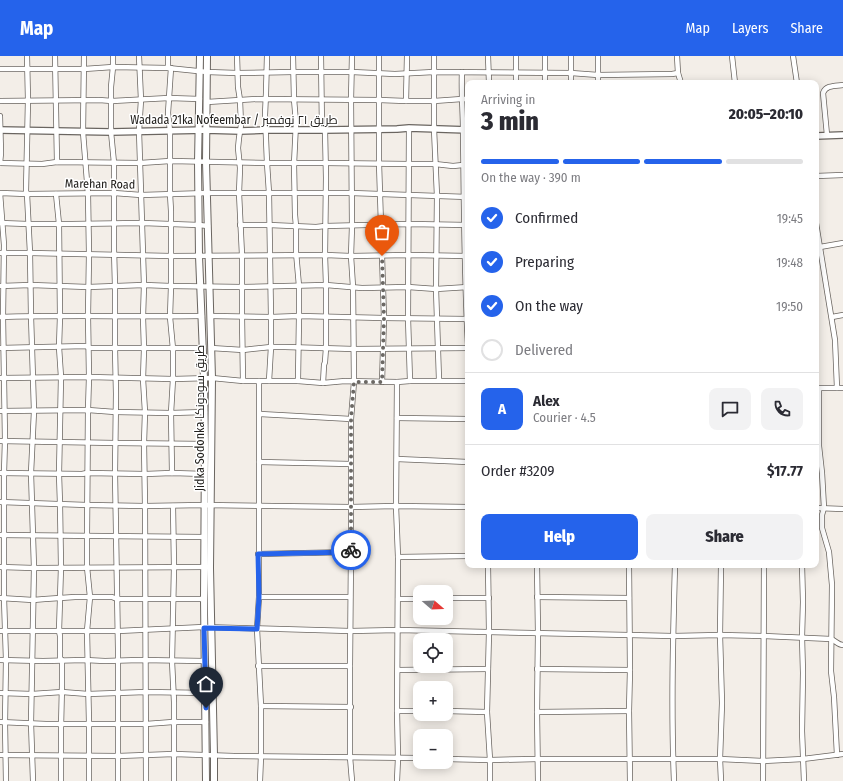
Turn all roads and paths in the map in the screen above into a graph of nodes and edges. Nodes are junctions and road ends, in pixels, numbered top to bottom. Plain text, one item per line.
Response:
1 (27, 56) edge
2 (55, 56) edge
3 (84, 56) edge
4 (113, 56) edge
5 (139, 56) edge
6 (168, 56) edge
7 (200, 56) edge
8 (207, 56) edge
9 (237, 56) edge
10 (267, 56) edge
11 (293, 56) edge
12 (322, 56) edge
13 (352, 56) edge
14 (379, 56) edge
15 (407, 56) edge
16 (434, 56) edge
17 (488, 56) edge
18 (516, 56) edge
19 (545, 56) edge
20 (571, 56) edge
21 (598, 56) edge
22 (677, 56) edge
23 (732, 56) edge
24 (793, 56) edge
25 (113, 67) junction
26 (0, 68) edge
27 (27, 68) junction
28 (55, 68) junction
29 (84, 68) junction
30 (139, 68) junction
31 (170, 68) junction
32 (200, 71) junction
33 (207, 72) junction
34 (266, 72) junction
35 (293, 72) junction
36 (321, 72) junction
37 (352, 72) junction
38 (434, 72) junction
39 (462, 72) junction
40 (488, 72) junction
41 (237, 73) junction
42 (515, 73) junction
43 (545, 73) junction
44 (571, 73) junction
45 (678, 73) junction
46 (379, 74) junction
47 (407, 74) junction
48 (598, 75) junction
49 (489, 80) edge
50 (516, 80) edge
51 (545, 80) edge
52 (571, 80) edge
53 (598, 80) edge
54 (680, 80) edge
55 (735, 80) edge
56 (797, 80) edge
57 (843, 85) edge
58 (169, 98) junction
59 (200, 99) junction
60 (294, 99) junction
61 (462, 99) junction
62 (28, 100) junction
63 (56, 100) junction
64 (84, 100) junction
65 (141, 100) junction
66 (240, 100) junction
67 (266, 100) junction
68 (322, 100) junction
69 (351, 100) junction
70 (379, 100) junction
71 (0, 101) edge
72 (112, 101) junction
73 (406, 101) junction
74 (434, 101) junction
75 (207, 102) junction
76 (0, 116) edge
77 (465, 122) edge
78 (409, 128) junction
79 (379, 129) junction
80 (434, 129) junction
81 (465, 129) edge
82 (0, 130) edge
83 (27, 130) junction
84 (199, 130) junction
85 (206, 130) junction
86 (240, 130) junction
87 (266, 130) junction
88 (296, 130) junction
89 (323, 130) junction
90 (351, 130) junction
91 (139, 131) junction
92 (170, 131) junction
93 (56, 132) junction
94 (82, 132) junction
95 (111, 132) junction
96 (827, 135) junction
97 (843, 135) edge
98 (819, 136) edge
99 (465, 141) edge
100 (170, 161) junction
101 (57, 162) junction
102 (85, 162) junction
103 (198, 162) junction
104 (206, 162) junction
105 (0, 163) edge
106 (27, 163) junction
107 (114, 163) junction
108 (140, 163) junction
109 (240, 163) junction
110 (267, 163) junction
111 (325, 163) junction
112 (379, 163) junction
113 (294, 164) junction
114 (351, 164) junction
115 (410, 164) junction
116 (435, 164) junction
117 (463, 165) junction
118 (843, 175) edge
119 (819, 176) edge
120 (465, 186) edge
121 (351, 192) junction
122 (0, 193) edge
123 (114, 193) junction
124 (199, 193) junction
125 (208, 193) junction
126 (239, 193) junction
127 (270, 193) junction
128 (295, 193) junction
129 (325, 193) junction
130 (380, 193) junction
131 (27, 194) junction
132 (56, 194) junction
133 (88, 194) junction
134 (140, 194) junction
135 (170, 194) junction
136 (409, 194) junction
137 (437, 196) junction
138 (465, 197) edge
139 (142, 222) junction
140 (1, 223) edge
141 (89, 223) junction
142 (114, 223) junction
143 (28, 224) junction
144 (59, 224) junction
145 (171, 224) junction
146 (269, 224) junction
147 (409, 224) junction
148 (199, 225) junction
149 (240, 225) junction
150 (381, 225) junction
151 (437, 225) junction
152 (465, 225) edge
153 (208, 226) junction
154 (296, 226) junction
155 (325, 226) junction
156 (352, 226) junction
157 (819, 241) edge
158 (843, 242) edge
159 (820, 247) junction
160 (2, 253) edge
161 (30, 253) junction
162 (59, 254) junction
163 (89, 254) junction
164 (115, 254) junction
165 (142, 254) junction
166 (325, 254) junction
167 (242, 255) junction
168 (270, 255) junction
169 (297, 255) junction
170 (409, 255) junction
171 (437, 255) junction
172 (170, 256) junction
173 (199, 256) junction
174 (208, 256) junction
175 (351, 256) junction
176 (382, 256) junction
177 (465, 256) edge
178 (31, 285) junction
179 (144, 285) junction
180 (326, 285) junction
181 (2, 286) edge
182 (59, 286) junction
183 (115, 286) junction
184 (171, 286) junction
185 (209, 286) junction
186 (271, 286) junction
187 (298, 286) junction
188 (88, 287) junction
189 (200, 287) junction
190 (242, 287) junction
191 (353, 287) junction
192 (408, 287) junction
193 (465, 287) edge
194 (383, 288) junction
195 (436, 289) junction
196 (843, 315) edge
197 (31, 316) junction
198 (60, 316) junction
199 (88, 316) junction
200 (202, 316) junction
201 (211, 316) junction
202 (299, 316) junction
203 (2, 317) edge
204 (115, 317) junction
205 (143, 317) junction
206 (170, 317) junction
207 (242, 317) junction
208 (271, 317) junction
209 (326, 317) junction
210 (354, 317) junction
211 (832, 317) junction
212 (384, 318) junction
213 (408, 318) junction
214 (438, 318) junction
215 (465, 319) edge
216 (32, 347) junction
217 (60, 347) junction
218 (271, 347) junction
219 (465, 347) edge
220 (2, 348) edge
221 (89, 348) junction
222 (115, 348) junction
223 (203, 348) junction
224 (211, 348) junction
225 (299, 348) junction
226 (326, 348) junction
227 (354, 348) junction
228 (383, 348) junction
229 (410, 348) junction
230 (144, 349) junction
231 (173, 349) junction
232 (438, 349) junction
233 (243, 350) junction
234 (60, 377) junction
235 (90, 377) junction
236 (2, 378) edge
237 (33, 378) junction
238 (115, 378) junction
239 (212, 378) junction
240 (143, 379) junction
241 (173, 379) junction
242 (204, 379) junction
243 (439, 380) junction
244 (243, 381) junction
245 (259, 381) junction
246 (269, 381) junction
247 (298, 381) junction
248 (410, 381) junction
249 (465, 381) edge
250 (354, 382) junction
251 (382, 382) junction
252 (397, 382) junction
253 (323, 383) junction
254 (819, 388) edge
255 (837, 388) junction
256 (843, 388) edge
257 (88, 410) junction
258 (2, 411) edge
259 (34, 411) junction
260 (60, 411) junction
261 (115, 412) junction
262 (145, 412) junction
263 (204, 412) junction
264 (171, 413) junction
265 (260, 414) junction
266 (397, 418) junction
267 (351, 419) junction
268 (465, 420) edge
269 (819, 421) edge
270 (2, 441) edge
271 (33, 441) junction
272 (59, 442) junction
273 (88, 443) junction
274 (116, 443) junction
275 (144, 443) junction
276 (171, 444) junction
277 (205, 444) junction
278 (819, 446) edge
279 (819, 446) edge
280 (397, 459) junction
281 (259, 462) junction
282 (465, 462) edge
283 (350, 464) junction
284 (2, 473) edge
285 (31, 473) junction
286 (87, 473) junction
287 (115, 473) junction
288 (172, 473) junction
289 (59, 474) junction
290 (145, 474) junction
291 (205, 474) junction
292 (2, 502) edge
293 (32, 503) junction
294 (60, 504) junction
295 (88, 505) junction
296 (117, 506) junction
297 (146, 506) junction
298 (173, 506) junction
299 (208, 506) junction
300 (396, 506) junction
301 (259, 507) junction
302 (350, 507) junction
303 (465, 507) edge
304 (819, 508) edge
305 (824, 508) junction
306 (843, 509) edge
307 (2, 535) edge
308 (34, 535) junction
309 (60, 535) junction
310 (87, 536) junction
311 (117, 536) junction
312 (145, 536) junction
313 (173, 537) junction
314 (204, 537) junction
315 (351, 552) junction
316 (258, 554) junction
317 (465, 556) edge
318 (398, 557) junction
319 (2, 567) edge
320 (61, 567) junction
321 (87, 567) junction
322 (117, 567) junction
323 (146, 567) junction
324 (174, 567) junction
325 (207, 567) junction
326 (34, 568) junction
327 (488, 568) edge
328 (537, 568) edge
329 (629, 568) edge
330 (675, 568) edge
331 (721, 568) edge
332 (764, 568) edge
333 (802, 568) edge
334 (59, 597) junction
335 (90, 597) junction
336 (259, 597) junction
337 (350, 597) junction
338 (537, 597) junction
339 (2, 598) edge
340 (117, 598) junction
341 (453, 598) edge
342 (489, 598) junction
343 (629, 598) junction
344 (146, 599) junction
345 (173, 599) junction
346 (204, 599) junction
347 (398, 599) junction
348 (413, 599) edge
349 (33, 600) junction
350 (173, 628) junction
351 (207, 628) junction
352 (257, 629) junction
353 (145, 630) junction
354 (398, 630) junction
355 (2, 631) edge
356 (32, 631) junction
357 (59, 631) junction
358 (87, 631) junction
359 (118, 631) junction
360 (350, 631) junction
361 (489, 632) junction
362 (538, 634) junction
363 (720, 635) junction
364 (629, 636) junction
365 (673, 636) junction
366 (764, 636) junction
367 (802, 637) junction
368 (831, 640) junction
369 (843, 645) edge
370 (3, 660) edge
371 (33, 660) junction
372 (62, 660) junction
373 (118, 660) junction
374 (88, 661) junction
375 (146, 661) junction
376 (172, 661) junction
377 (205, 661) junction
378 (258, 666) junction
379 (350, 666) junction
380 (488, 669) junction
381 (537, 669) junction
382 (398, 670) junction
383 (630, 670) junction
384 (62, 692) junction
385 (146, 692) junction
386 (118, 693) junction
387 (174, 693) junction
388 (206, 693) junction
389 (3, 694) edge
390 (32, 694) junction
391 (88, 694) junction
392 (261, 706) junction
393 (351, 707) junction
394 (397, 711) junction
395 (413, 711) edge
396 (453, 711) edge
397 (629, 711) junction
398 (487, 712) junction
399 (537, 712) junction
400 (2, 722) edge
401 (173, 722) junction
402 (206, 722) junction
403 (61, 723) junction
404 (89, 723) junction
405 (118, 723) junction
406 (31, 724) junction
407 (146, 724) junction
408 (0, 754) edge
409 (174, 754) junction
410 (843, 754) edge
411 (6, 755) junction
412 (32, 755) junction
413 (62, 755) junction
414 (206, 755) junction
415 (214, 755) junction
416 (837, 755) junction
417 (89, 756) junction
418 (118, 756) junction
419 (146, 756) junction
420 (261, 756) junction
421 (350, 757) junction
422 (398, 758) junction
423 (413, 758) edge
424 (453, 759) edge
425 (538, 759) junction
426 (630, 759) junction
427 (673, 759) junction
428 (720, 759) junction
429 (803, 759) junction
430 (490, 760) junction
431 (763, 761) junction
432 (6, 781) edge
433 (33, 781) edge
434 (61, 781) edge
435 (89, 781) edge
436 (118, 781) edge
437 (146, 781) edge
438 (174, 781) edge
439 (206, 781) edge
440 (214, 781) edge
441 (260, 781) edge
442 (352, 781) edge
443 (397, 781) edge
444 (490, 781) edge
445 (538, 781) edge
446 (630, 781) edge
447 (674, 781) edge
448 (721, 781) edge
449 (764, 781) edge
450 (804, 781) edge

1 - 27 street
2 - 28 street
3 - 29 street
4 - 25 street
5 - 30 street
6 - 31 street
7 - 32 main road, Jidka Sodonka طريق سودونكا
8 - 33 main road, Jidka Sodonka طريق سودونكا
9 - 41 street
10 - 34 street
11 - 35 street
12 - 36 street
13 - 37 street
14 - 46 street
15 - 47 street
16 - 38 street
17 - 40 street
18 - 42 street
19 - 43 street
20 - 44 street
21 - 48 street
22 - 45 street
23 - 55 street
24 - 56 street
25 - 29 street
25 - 30 street
25 - 72 street
26 - 27 street
27 - 28 street
27 - 62 street
28 - 29 street
28 - 63 street
29 - 64 street
30 - 31 street
30 - 65 street
31 - 32 street
31 - 58 street
32 - 33 street
32 - 59 main road, Jidka Sodonka طريق سودونكا
33 - 41 street
33 - 75 main road, Jidka Sodonka طريق سودونكا
34 - 35 street
34 - 41 street
34 - 67 street
35 - 36 street
35 - 60 street
36 - 37 street
36 - 68 street
37 - 46 street
37 - 69 street
38 - 39 street
38 - 47 street
38 - 74 street
39 - 40 street
39 - 61 street
40 - 42 street
40 - 49 street
41 - 66 street
42 - 43 street
42 - 50 street
43 - 44 street
43 - 51 street
44 - 48 street
44 - 52 street
45 - 48 street
45 - 54 street
46 - 47 street
46 - 70 street
47 - 73 street
48 - 53 street
57 - 96 street
58 - 59 street
58 - 65 street
58 - 92 street
59 - 84 main road, Jidka Sodonka طريق سودونكا
60 - 67 street
60 - 68 street
60 - 88 street
61 - 74 street
61 - 77 street
62 - 63 street
62 - 71 street
62 - 83 street
63 - 64 street
63 - 93 street
64 - 72 street
64 - 94 street
65 - 72 street
65 - 91 street
66 - 67 street
66 - 75 street
66 - 86 street
67 - 87 street
68 - 69 street
68 - 89 street
69 - 70 street
69 - 90 street
70 - 73 street
70 - 79 street
72 - 95 street
73 - 74 street
74 - 80 street
75 - 85 main road, Jidka Sodonka طريق سودونكا
76 - 82 street
78 - 79 street, Wadada 21ka Nofeembar / طريق ٢١ نوفمبر
78 - 80 street, Wadada 21ka Nofeembar / طريق ٢١ نوفمبر
78 - 115 street
79 - 90 street, Wadada 21ka Nofeembar / طريق ٢١ نوفمبر
79 - 112 street
80 - 81 street, Wadada 21ka Nofeembar / طريق ٢١ نوفمبر
80 - 116 street
82 - 83 street, Wadada 21ka Nofeembar / طريق ٢١ نوفمبر
82 - 105 street
83 - 93 street, Wadada 21ka Nofeembar / طريق ٢١ نوفمبر
83 - 106 street
84 - 85 street, Wadada 21ka Nofeembar / طريق ٢١ نوفمبر
84 - 92 street, Wadada 21ka Nofeembar / طريق ٢١ نوفمبر
84 - 103 main road, Jidka Sodonka طريق سودونكا
85 - 86 street, Wadada 21ka Nofeembar / طريق ٢١ نوفمبر
85 - 104 main road, Jidka Sodonka طريق سودونكا
86 - 87 street, Wadada 21ka Nofeembar / طريق ٢١ نوفمبر
86 - 109 street
87 - 88 street, Wadada 21ka Nofeembar / طريق ٢١ نوفمبر
87 - 110 street
88 - 89 street, Wadada 21ka Nofeembar / طريق ٢١ نوفمبر
88 - 113 street
89 - 90 street, Wadada 21ka Nofeembar / طريق ٢١ نوفمبر
89 - 111 street
90 - 114 street
91 - 92 street, Wadada 21ka Nofeembar / طريق ٢١ نوفمبر
91 - 95 street, Wadada 21ka Nofeembar / طريق ٢١ نوفمبر
91 - 108 street
92 - 100 street
93 - 94 street, Wadada 21ka Nofeembar / طريق ٢١ نوفمبر
93 - 101 street
94 - 95 street, Wadada 21ka Nofeembar / طريق ٢١ نوفمبر
94 - 102 street
95 - 107 street
96 - 97 street
96 - 98 street
99 - 117 street
100 - 103 street
100 - 108 street
100 - 135 street
101 - 102 street
101 - 106 street
102 - 107 street
102 - 133 street
103 - 104 street
103 - 124 main road, Jidka Sodonka طريق سودونكا
104 - 109 street
104 - 125 main road, Jidka Sodonka طريق سودونكا
105 - 106 street
106 - 131 street
107 - 108 street
107 - 123 street
108 - 134 street
109 - 110 street
109 - 126 street
110 - 113 street
110 - 127 street
111 - 113 street
111 - 114 street
111 - 129 street
112 - 114 street
112 - 115 street
112 - 130 street
113 - 128 street
114 - 121 street
115 - 116 street
115 - 136 street
116 - 117 street
116 - 137 street
117 - 120 street
118 - 119 street
121 - 129 street, Marehan Road
121 - 130 street, Marehan Road
121 - 156 street
122 - 131 street, Marehan Road
122 - 140 street
123 - 133 street, Marehan Road
123 - 134 street, Marehan Road
123 - 142 street
124 - 125 street, Marehan Road
124 - 135 street, Marehan Road
124 - 148 main road, Jidka Sodonka طريق سودونكا
125 - 126 street, Marehan Road
125 - 153 main road, Jidka Sodonka طريق سودونكا
126 - 127 street, Marehan Road
126 - 149 street
127 - 128 street, Marehan Road
127 - 146 street
128 - 129 street, Marehan Road
128 - 154 street
129 - 155 street
130 - 136 street, Marehan Road
130 - 150 street
131 - 132 street, Marehan Road
131 - 143 street
132 - 133 street, Marehan Road
132 - 144 street
133 - 141 street
134 - 135 street, Marehan Road
134 - 139 street
135 - 145 street
136 - 137 street, Marehan Road
136 - 147 street
137 - 138 street, Marehan Road
137 - 151 street
139 - 142 street
139 - 145 street
139 - 165 street
140 - 143 street
140 - 160 street
141 - 142 street
141 - 144 street
141 - 163 street
142 - 164 street
143 - 144 street
143 - 161 street
144 - 162 street
145 - 148 street
145 - 172 street
146 - 149 street
146 - 154 street
146 - 168 street
147 - 150 street
147 - 151 street
147 - 170 street
148 - 153 street
148 - 173 main road, Jidka Sodonka طريق سودونكا
149 - 167 street
150 - 156 street
150 - 176 street
151 - 152 street
151 - 171 street
153 - 174 main road, Jidka Sodonka طريق سودونكا
154 - 155 street
154 - 169 street
155 - 156 street
155 - 166 street
156 - 175 street
157 - 159 street
158 - 159 street
159 - 211 street
160 - 161 street
160 - 181 street
161 - 162 street
161 - 178 street
162 - 163 street
162 - 182 street
163 - 164 street
163 - 188 street
164 - 165 street
164 - 183 street
165 - 172 street
165 - 179 street
166 - 169 street
166 - 175 street
166 - 180 street
167 - 168 street
167 - 174 street
167 - 190 street
168 - 169 street
168 - 186 street
169 - 187 street
170 - 171 street
170 - 176 street
170 - 192 street
171 - 177 street
171 - 195 street
172 - 173 street
172 - 184 street
173 - 174 street
173 - 189 main road, Jidka Sodonka طريق سودونكا
174 - 185 main road, Jidka Sodonka طريق سودونكا
175 - 176 street
175 - 191 street
176 - 194 street
178 - 181 street
178 - 182 street
178 - 197 street
179 - 183 street
179 - 184 street
179 - 205 street
180 - 187 street
180 - 191 street
180 - 209 street
181 - 203 street
182 - 188 street
182 - 198 street
183 - 188 street
183 - 204 street
184 - 189 street
184 - 206 street
185 - 189 street
185 - 190 street
185 - 201 main road, Jidka Sodonka طريق سودونكا
186 - 187 street
186 - 190 street
186 - 208 street
187 - 202 street
188 - 199 street
189 - 200 main road, Jidka Sodonka طريق سودونكا
190 - 207 street
191 - 194 street
191 - 210 street
192 - 194 street
192 - 195 street
192 - 213 street
193 - 195 street
194 - 212 street
195 - 214 street
196 - 211 street
197 - 198 street
197 - 203 street
197 - 216 street
198 - 199 street
198 - 217 street
199 - 204 street
199 - 221 street
200 - 206 street
200 - 223 main road, Jidka Sodonka طريق سودونكا
201 - 207 street
201 - 224 main road, Jidka Sodonka طريق سودونكا
202 - 208 street
202 - 209 street
202 - 225 street
203 - 220 street
204 - 205 street
204 - 222 street
205 - 206 street
205 - 230 street
206 - 231 street
207 - 208 street
207 - 233 street
208 - 218 street
209 - 210 street
209 - 226 street
210 - 212 street
210 - 227 street
211 - 255 street
212 - 213 street
212 - 228 street
213 - 214 street
213 - 229 street
214 - 215 street
214 - 232 street
216 - 217 street
216 - 220 street
216 - 237 street
217 - 221 street
217 - 234 street
218 - 225 street
218 - 233 street
218 - 246 street
219 - 232 street
220 - 236 street
221 - 222 street
221 - 235 street
222 - 230 street
222 - 238 street
223 - 231 street
223 - 242 main road, Jidka Sodonka طريق سودونكا
224 - 233 street
224 - 239 main road, Jidka Sodonka طريق سودونكا
225 - 226 street
225 - 247 street
226 - 227 street
226 - 253 street
227 - 228 street
227 - 250 street
228 - 229 street
228 - 251 street
229 - 232 street
229 - 248 street
230 - 231 street
230 - 240 street
231 - 241 street
232 - 243 street
233 - 244 street
234 - 235 street
234 - 237 street
234 - 260 street
235 - 238 street
235 - 257 street
236 - 237 street
236 - 258 street
237 - 259 street
238 - 240 street
238 - 261 street
239 - 242 street
239 - 244 street
239 - 299 main road, Jidka Sodonka طريق سودونكا
240 - 241 street
240 - 262 street
241 - 242 street
241 - 264 street
242 - 263 main road, Jidka Sodonka طريق سودونكا
243 - 248 street
243 - 249 street
244 - 245 street
245 - 246 street
245 - 265 street
246 - 247 street
247 - 253 street
248 - 252 street
250 - 251 street
250 - 253 street
250 - 267 street
251 - 252 street
252 - 266 street
254 - 255 street
255 - 256 street
257 - 260 street
257 - 261 street
257 - 273 street
258 - 259 street
258 - 270 street
259 - 260 street
259 - 271 street
260 - 272 street
261 - 262 street
261 - 274 street
262 - 264 street
262 - 275 street
263 - 264 street
263 - 277 main road, Jidka Sodonka طريق سودونكا
264 - 276 street
265 - 267 street
265 - 281 street
266 - 268 street
266 - 280 street
267 - 283 street
269 - 279 street
270 - 271 street
270 - 284 street
271 - 272 street
271 - 285 street
272 - 273 street
272 - 289 street
273 - 274 street
273 - 286 street
274 - 275 street
274 - 287 street
275 - 276 street
275 - 290 street
276 - 277 street
276 - 288 street
277 - 291 main road, Jidka Sodonka طريق سودونكا
278 - 305 street
280 - 282 street
280 - 300 street
281 - 283 street
281 - 301 street
283 - 302 street
284 - 285 street
284 - 292 street
285 - 289 street
285 - 293 street
286 - 287 street
286 - 289 street
286 - 295 street
287 - 290 street
287 - 296 street
288 - 290 street
288 - 291 street
289 - 294 street
290 - 297 street
291 - 299 main road, Jidka Sodonka طريق سودونكا
292 - 293 street
292 - 307 street
293 - 294 street
293 - 308 street
294 - 295 street
294 - 309 street
295 - 296 street
295 - 310 street
296 - 297 street
296 - 311 street
297 - 298 street
297 - 312 street
298 - 299 street
298 - 313 street
299 - 301 street
299 - 314 main road, Jidka Sodonka طريق سودونكا
299 - 325 main road, Jidka Sodonka طريق سودونكا
300 - 302 street
300 - 303 street
300 - 318 street
301 - 302 street
301 - 316 street
302 - 315 street
304 - 305 street
305 - 306 street
305 - 368 street
307 - 308 street
307 - 319 street
308 - 309 street
308 - 326 street
309 - 310 street
309 - 320 street
310 - 311 street
310 - 321 street
311 - 312 street
311 - 322 street
312 - 313 street
312 - 323 street
313 - 314 street
313 - 324 street
314 - 325 main road, Jidka Sodonka طريق سودونكا
315 - 316 street
315 - 337 street
316 - 336 street
317 - 318 street
318 - 347 street
319 - 326 street
319 - 339 street
320 - 321 street
320 - 326 street
320 - 334 street
321 - 322 street
321 - 335 street
322 - 323 street
322 - 340 street
323 - 324 street
323 - 344 street
324 - 325 street
324 - 345 street
325 - 346 main road, Jidka Sodonka طريق سودونكا
325 - 351 main road, Jidka Sodonka طريق سودونكا
326 - 349 street
327 - 342 street
328 - 338 street
329 - 343 street
330 - 365 street
331 - 363 street
332 - 366 street
333 - 367 street
334 - 335 street
334 - 349 street
334 - 357 street
335 - 340 street
335 - 358 street
336 - 337 street
336 - 352 street
337 - 360 street
338 - 343 street
338 - 362 street
339 - 349 street
339 - 355 street
340 - 344 street
340 - 359 street
341 - 342 street
342 - 361 street
343 - 364 street
344 - 345 street
344 - 353 street
345 - 346 street
345 - 350 street
346 - 351 main road, Jidka Sodonka طريق سودونكا
347 - 348 street
347 - 354 street
349 - 356 street
350 - 351 street
350 - 353 street
350 - 376 street
351 - 352 street
351 - 377 main road, Jidka Sodonka طريق سودونكا
351 - 415 main road, Jidka Sodonka طريق سودونكا
352 - 360 street
352 - 378 street
353 - 359 street
353 - 375 street
354 - 360 street
354 - 361 street
354 - 382 street
355 - 356 street
355 - 370 street
356 - 357 street
356 - 371 street
357 - 358 street
357 - 372 street
358 - 359 street
358 - 374 street
359 - 373 street
360 - 379 street
361 - 362 street
361 - 380 street
362 - 364 street
362 - 381 street
363 - 365 street
363 - 366 street
363 - 428 street
364 - 365 street
364 - 383 street
365 - 427 street
366 - 367 street
366 - 431 street
367 - 368 street
367 - 429 street
368 - 369 street
368 - 416 street
370 - 371 street
370 - 389 street
371 - 372 street
371 - 390 street
372 - 374 street
372 - 384 street
373 - 374 street
373 - 375 street
373 - 386 street
374 - 391 street
375 - 376 street
375 - 385 street
376 - 377 street
376 - 387 street
377 - 388 main road, Jidka Sodonka طريق سودونكا
378 - 379 street
378 - 392 street
379 - 393 street
380 - 382 street
380 - 398 street
381 - 383 street
381 - 399 street
382 - 394 street
383 - 397 street
384 - 390 street
384 - 391 street
384 - 403 street
385 - 386 street
385 - 387 street
385 - 407 street
386 - 391 street
386 - 405 street
387 - 388 street
387 - 401 street
388 - 402 main road, Jidka Sodonka طريق سودونكا
389 - 390 street
389 - 400 street
390 - 406 street
391 - 404 street
392 - 393 street
392 - 420 street
393 - 421 street
394 - 395 street
394 - 422 street
396 - 398 street
397 - 399 street
397 - 426 street
398 - 430 street
399 - 425 street
400 - 406 street
400 - 411 street
401 - 402 street
401 - 407 street
401 - 409 street
402 - 414 main road, Jidka Sodonka طريق سودونكا
403 - 404 street
403 - 406 street
403 - 413 street
404 - 405 street
404 - 417 street
405 - 407 street
405 - 418 street
406 - 412 street
407 - 419 street
408 - 411 street
409 - 414 street
409 - 419 street
409 - 438 street
410 - 416 street
411 - 412 street
411 - 432 street
412 - 413 street
412 - 433 street
413 - 417 street
413 - 434 street
414 - 415 street
414 - 439 main road, Jidka Sodonka طريق سودونكا
415 - 420 street
415 - 440 main road, Jidka Sodonka طريق سودونكا
416 - 429 street
417 - 418 street
417 - 435 street
418 - 419 street
418 - 436 street
419 - 437 street
420 - 421 street
420 - 441 street
421 - 422 street
421 - 442 street
422 - 423 street
422 - 443 street
424 - 430 street
425 - 426 street
425 - 430 street
425 - 445 street
426 - 427 street
426 - 446 street
427 - 428 street
427 - 447 street
428 - 431 street
428 - 448 street
429 - 431 street
429 - 450 street
430 - 444 street
431 - 449 street

